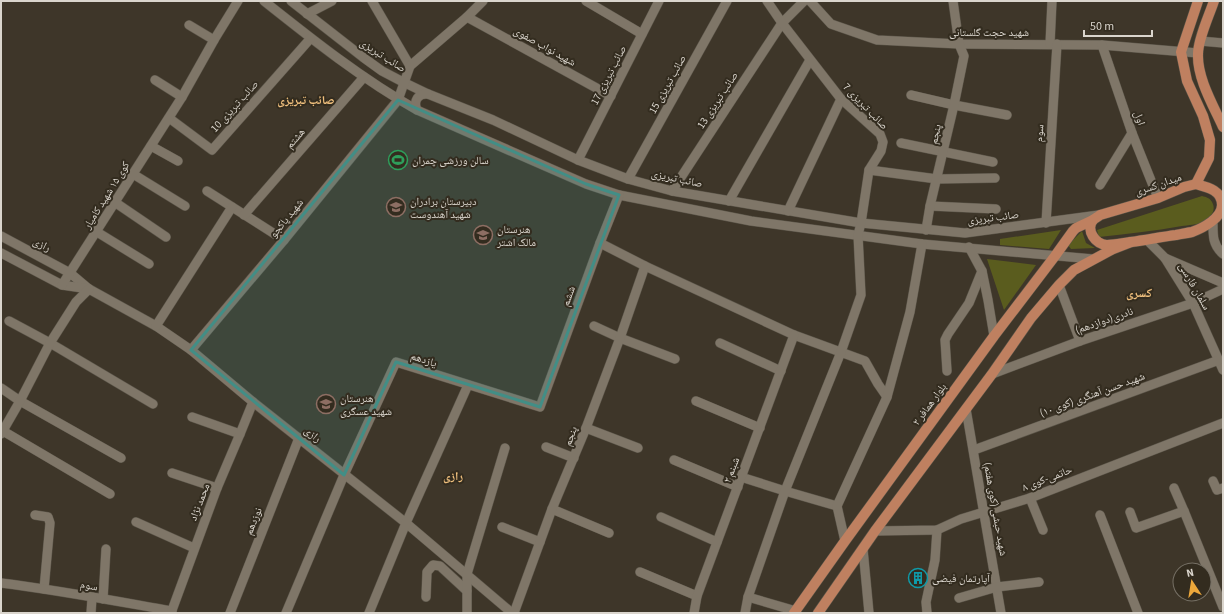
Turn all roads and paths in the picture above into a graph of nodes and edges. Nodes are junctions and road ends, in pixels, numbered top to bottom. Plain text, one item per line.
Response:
1 (238, 1) edge
2 (264, 1) edge
3 (291, 1) edge
4 (332, 1) edge
5 (372, 1) edge
6 (483, 1) edge
7 (586, 1) edge
8 (659, 1) edge
9 (727, 1) edge
10 (767, 1) edge
11 (804, 1) edge
12 (810, 1) edge
13 (953, 1) edge
14 (1052, 1) edge
15 (1198, 1) edge
16 (1214, 1) edge
17 (308, 14) junction
18 (467, 17) junction
19 (782, 23) junction
20 (190, 25) dead end
21 (642, 34) junction
22 (310, 39) junction
23 (214, 40) junction
24 (1200, 42) junction
25 (1223, 43) edge
26 (959, 44) junction
27 (1053, 44) junction
28 (1102, 45) junction
29 (1181, 52) junction
30 (1198, 53) junction
31 (364, 58) junction
32 (810, 60) junction
33 (410, 66) junction
34 (353, 70) junction
35 (364, 77) junction
36 (155, 80) dead end
37 (403, 82) junction
38 (428, 94) junction
39 (911, 95) dead end
40 (611, 96) junction
41 (182, 97) junction
42 (841, 99) junction
43 (398, 100) junction
44 (954, 105) junction
45 (417, 110) junction
46 (1007, 115) dead end
47 (169, 118) junction
48 (1223, 127) edge
49 (1132, 133) junction
50 (901, 143) dead end
51 (151, 146) junction
52 (944, 151) junction
53 (578, 160) junction
54 (178, 161) dead end
55 (993, 162) dead end
56 (869, 170) junction
57 (134, 174) junction
58 (937, 178) junction
59 (995, 178) dead end
60 (628, 179) junction
61 (1196, 184) junction
62 (1100, 185) dead end
63 (672, 190) junction
64 (207, 191) dead end
65 (619, 195) junction
66 (1158, 198) junction
67 (729, 200) junction
68 (1223, 202) edge
69 (116, 203) junction
70 (185, 206) dead end
71 (930, 206) junction
72 (232, 207) junction
73 (996, 209) dead end
74 (788, 211) junction
75 (244, 215) junction
76 (1097, 217) junction
77 (1213, 220) junction
78 (861, 223) junction
79 (1046, 223) junction
80 (926, 230) junction
81 (97, 232) junction
82 (978, 232) junction
83 (858, 235) junction
84 (1, 236) edge
85 (166, 237) dead end
86 (284, 240) junction
87 (1147, 240) junction
88 (1131, 242) junction
89 (600, 243) junction
90 (922, 244) junction
91 (972, 248) junction
92 (1, 253) edge
93 (1223, 254) edge
94 (1056, 256) junction
95 (1165, 258) junction
96 (1093, 259) junction
97 (149, 264) dead end
98 (645, 266) junction
99 (982, 271) junction
100 (70, 273) junction
101 (1223, 283) edge
102 (62, 285) junction
103 (1059, 285) junction
104 (89, 289) junction
105 (1223, 289) edge
106 (1193, 303) junction
107 (9, 321) dead end
108 (156, 326) junction
109 (594, 326) dead end
110 (794, 335) junction
111 (994, 336) junction
112 (620, 338) junction
113 (1080, 341) junction
114 (50, 343) junction
115 (720, 343) dead end
116 (191, 350) junction
117 (841, 352) junction
118 (675, 359) dead end
119 (1219, 360) junction
120 (1223, 370) edge
121 (781, 371) junction
122 (947, 371) dead end
123 (992, 374) junction
124 (468, 385) junction
125 (1, 388) edge
126 (887, 397) junction
127 (20, 401) junction
128 (253, 402) junction
129 (696, 402) dead end
130 (153, 404) dead end
131 (540, 407) joint
132 (966, 408) junction
133 (192, 417) dead end
134 (1223, 423) edge
135 (586, 428) junction
136 (760, 428) junction
137 (2, 432) edge
138 (240, 434) junction
139 (299, 438) junction
140 (546, 447) dead end
141 (505, 448) dead end
142 (638, 448) dead end
143 (974, 450) junction
144 (121, 458) dead end
145 (574, 458) junction
146 (674, 460) dead end
147 (172, 474) dead end
148 (344, 475) junction
149 (741, 477) junction
150 (1213, 481) dead end
151 (738, 487) junction
152 (216, 488) junction
153 (1174, 488) dead end
154 (1223, 488) edge
155 (784, 491) junction
156 (110, 494) dead end
157 (1030, 498) junction
158 (837, 506) junction
159 (552, 509) junction
160 (1184, 511) junction
161 (1130, 512) dead end
162 (984, 513) junction
163 (35, 515) dead end
164 (1100, 515) dead end
165 (661, 517) dead end
166 (136, 522) dead end
167 (406, 522) junction
168 (502, 527) dead end
169 (938, 530) junction
170 (1043, 530) dead end
171 (875, 531) junction
172 (609, 533) dead end
173 (845, 541) junction
174 (540, 542) junction
175 (717, 542) junction
176 (194, 548) junction
177 (863, 548) junction
178 (106, 549) dead end
179 (640, 572) dead end
180 (467, 574) junction
181 (1039, 582) dead end
182 (1, 583) edge
183 (997, 587) junction
184 (44, 589) junction
185 (467, 591) junction
186 (697, 596) junction
187 (426, 597) dead end
188 (748, 597) junction
189 (92, 598) junction
190 (959, 598) dead end
191 (103, 599) junction
192 (1223, 607) edge
193 (171, 612) edge
194 (795, 612) edge
195 (91, 613) edge
196 (230, 613) edge
197 (286, 613) edge
198 (369, 613) edge
199 (467, 613) edge
200 (513, 613) edge
201 (694, 613) edge
202 (745, 613) edge
203 (818, 613) edge
204 (869, 613) edge
205 (927, 613) edge
206 (1001, 613) edge
207 (1138, 613) edge

1 - 23 street, کوی ۱۵ شهید کامیار
2 - 22 street
3 - 17 street, صائب تبریزی
4 - 17 street
5 - 33 street
6 - 18 street
7 - 21 street
8 - 21 street, صائب تبریزی 17
9 - 60 street, صائب تبریزی 15
10 - 19 street, صائب تبریزی 7
11 - 19 street
12 - 26 street, شهید حجت گلستانی
13 - 26 street, پنجم
14 - 27 street, سوم
15 - 29 main road
16 - 24 main road
17 - 31 street, صائب تبریزی
18 - 33 street
18 - 40 street, شهید نواب صفوی
19 - 32 street, صائب تبریزی 7
19 - 63 street, صائب تبریزی 13
20 - 23 street
21 - 40 street, صائب تبریزی 17
22 - 34 street
22 - 47 street, صائب تبریزی 10
23 - 41 street, کوی ۱۵ شهید کامیار
24 - 25 street
24 - 30 main road
26 - 27 street, شهید حجت گلستانی
26 - 44 street, پنجم
27 - 28 street, شهید حجت گلستانی
27 - 79 street, سوم
28 - 29 street, شهید حجت گلستانی
28 - 49 street, اول
29 - 30 street, شهید حجت گلستانی
29 - 61 main road
30 - 48 main road
31 - 34 street
31 - 37 street, صائب تبریزی
32 - 42 street, صائب تبریزی 7
32 - 67 street
33 - 37 street
34 - 35 street
35 - 43 street
35 - 75 street, هشتم
36 - 41 street
37 - 38 street, صائب تبریزی
37 - 43 street
38 - 45 street
38 - 53 street, صائب تبریزی
39 - 44 street
40 - 53 street, صائب تبریزی 17
41 - 47 street, کوی ۱۵ شهید کامیار
42 - 56 street, صائب تبریزی 7
42 - 74 street
43 - 45 street
43 - 86 street, شهید پاکجو
44 - 46 street
44 - 52 street, پنجم
45 - 65 street
47 - 51 street, کوی ۱۵ شهید کامیار
49 - 62 street
49 - 66 street, اول
50 - 52 street
51 - 54 street
51 - 57 street, کوی ۱۵ شهید کامیار
52 - 55 street
52 - 58 street, پنجم
53 - 60 street, صائب تبریزی
56 - 58 street
56 - 78 street, صائب تبریزی 7
57 - 69 street, کوی ۱۵ شهید کامیار
57 - 70 street
58 - 59 street
58 - 71 street, پنجم
60 - 63 street, صائب تبریزی
61 - 66 main road, میدان کسری
61 - 68 main road, میدان کسری
63 - 67 street, صائب تبریزی
64 - 72 street
65 - 83 street
65 - 89 street, ششم
66 - 76 main road, میدان کسری
67 - 74 street, صائب تبریزی
68 - 77 main road, میدان کسری
69 - 81 street, کوی ۱۵ شهید کامیار
69 - 85 street
71 - 73 street
71 - 80 street, پنجم
72 - 75 street
72 - 108 street
74 - 78 street, صائب تبریزی
75 - 86 street
76 - 79 street, صائب تبریزی
76 - 88 main road
76 - 94 main road, بلوار همافر ۲
77 - 87 main road
77 - 93 street
78 - 80 street, صائب تبریزی
78 - 83 street, صائب تبریزی 7
79 - 82 street, صائب تبریزی
80 - 82 street, صائب تبریزی
81 - 97 street
81 - 100 street, کوی ۱۵ شهید کامیار
82 - 91 street
83 - 90 street
83 - 117 street, صائب تبریزی 7
84 - 100 street, رازی
86 - 116 street, شهید پاکجو
87 - 88 main road
87 - 95 street
88 - 96 main road
89 - 98 street
89 - 131 street, ششم
90 - 91 street
90 - 126 street
91 - 94 street
91 - 99 street
92 - 102 street, رازی
94 - 96 street
94 - 111 main road, بلوار همافر ۲
95 - 101 street
95 - 106 street, سلمان فارسی
96 - 103 main road
98 - 110 street
98 - 112 street, پنجم
99 - 111 street
99 - 122 street
100 - 102 street, کوی ۱۵ شهید کامیار
100 - 104 street, رازی
102 - 104 street, رازی
103 - 113 street
103 - 123 main road
104 - 108 street, رازی
104 - 114 street
105 - 106 street, نادری(دوازدهم)
106 - 113 street, نادری(دوازدهم)
106 - 119 street, سلمان فارسی
107 - 114 street
108 - 116 street, رازی
109 - 112 street
110 - 117 street
110 - 121 street, شبنم ۲
111 - 173 main road, بلوار همافر ۲
112 - 118 street
112 - 135 street, پنجم
113 - 123 street, نادری(دوازدهم)
114 - 127 street
114 - 130 street
115 - 121 street
116 - 128 street, رازی
117 - 126 street
117 - 155 street, صائب تبریزی 7
119 - 120 street, سلمان فارسی
119 - 143 street, شهید حسن آهنگری (کوی ۱۰)
121 - 136 street, شبنم ۲
123 - 132 main road
124 - 131 street, یازدهم
124 - 148 street, یازدهم
124 - 167 street
125 - 127 street
126 - 158 street
127 - 137 street
127 - 144 street
128 - 138 street, محمد نژاد
128 - 139 street, رازی
129 - 136 street
132 - 143 street, شهید حبشی (کوی هفتم)
132 - 171 main road
133 - 138 street
134 - 157 street, حاتمی-کوی ۸
135 - 142 street
135 - 145 street, پنجم
136 - 149 street, شبنم ۲
137 - 156 street
138 - 152 street, محمد نژاد
139 - 148 street, رازی
139 - 196 street, نوزدهم
140 - 145 street
141 - 180 street
143 - 162 street, شهید حبشی (کوی هفتم)
145 - 159 street, پنجم
146 - 151 street
147 - 152 street
148 - 167 street, رازی
148 - 197 street
149 - 151 street, شبنم ۲
149 - 155 street
150 - 154 street
151 - 175 street, شبنم ۲
152 - 176 street, محمد نژاد
153 - 160 street
155 - 158 street
155 - 188 street, صائب تبریزی 7
157 - 162 street, حاتمی-کوی ۸
157 - 170 street
158 - 173 street
159 - 172 street
159 - 174 street, پنجم
160 - 161 street
160 - 192 street
162 - 169 street, حاتمی-کوی ۸
162 - 183 street, شهید حبشی (کوی هفتم)
163 - 184 street
164 - 207 street
165 - 175 street
166 - 176 street
167 - 180 street, رازی
167 - 198 street
168 - 174 street
169 - 171 street, حاتمی-کوی ۸
169 - 205 street
171 - 177 main road
173 - 194 main road, بلوار همافر ۲
174 - 200 street, پنجم
175 - 186 street, شبنم ۲
176 - 193 street, محمد نژاد
177 - 203 main road
177 - 204 street
178 - 191 street
179 - 186 street
180 - 185 street
180 - 200 street, رازی
181 - 183 street
182 - 184 street, سوم
183 - 190 street
183 - 206 street, شهید حبشی (کوی هفتم)
184 - 189 street, سوم
185 - 187 street
185 - 199 street
186 - 201 street, شبنم ۲
188 - 194 street
188 - 202 street, صائب تبریزی 7
189 - 191 street, سوم
189 - 195 street
191 - 193 street, سوم

